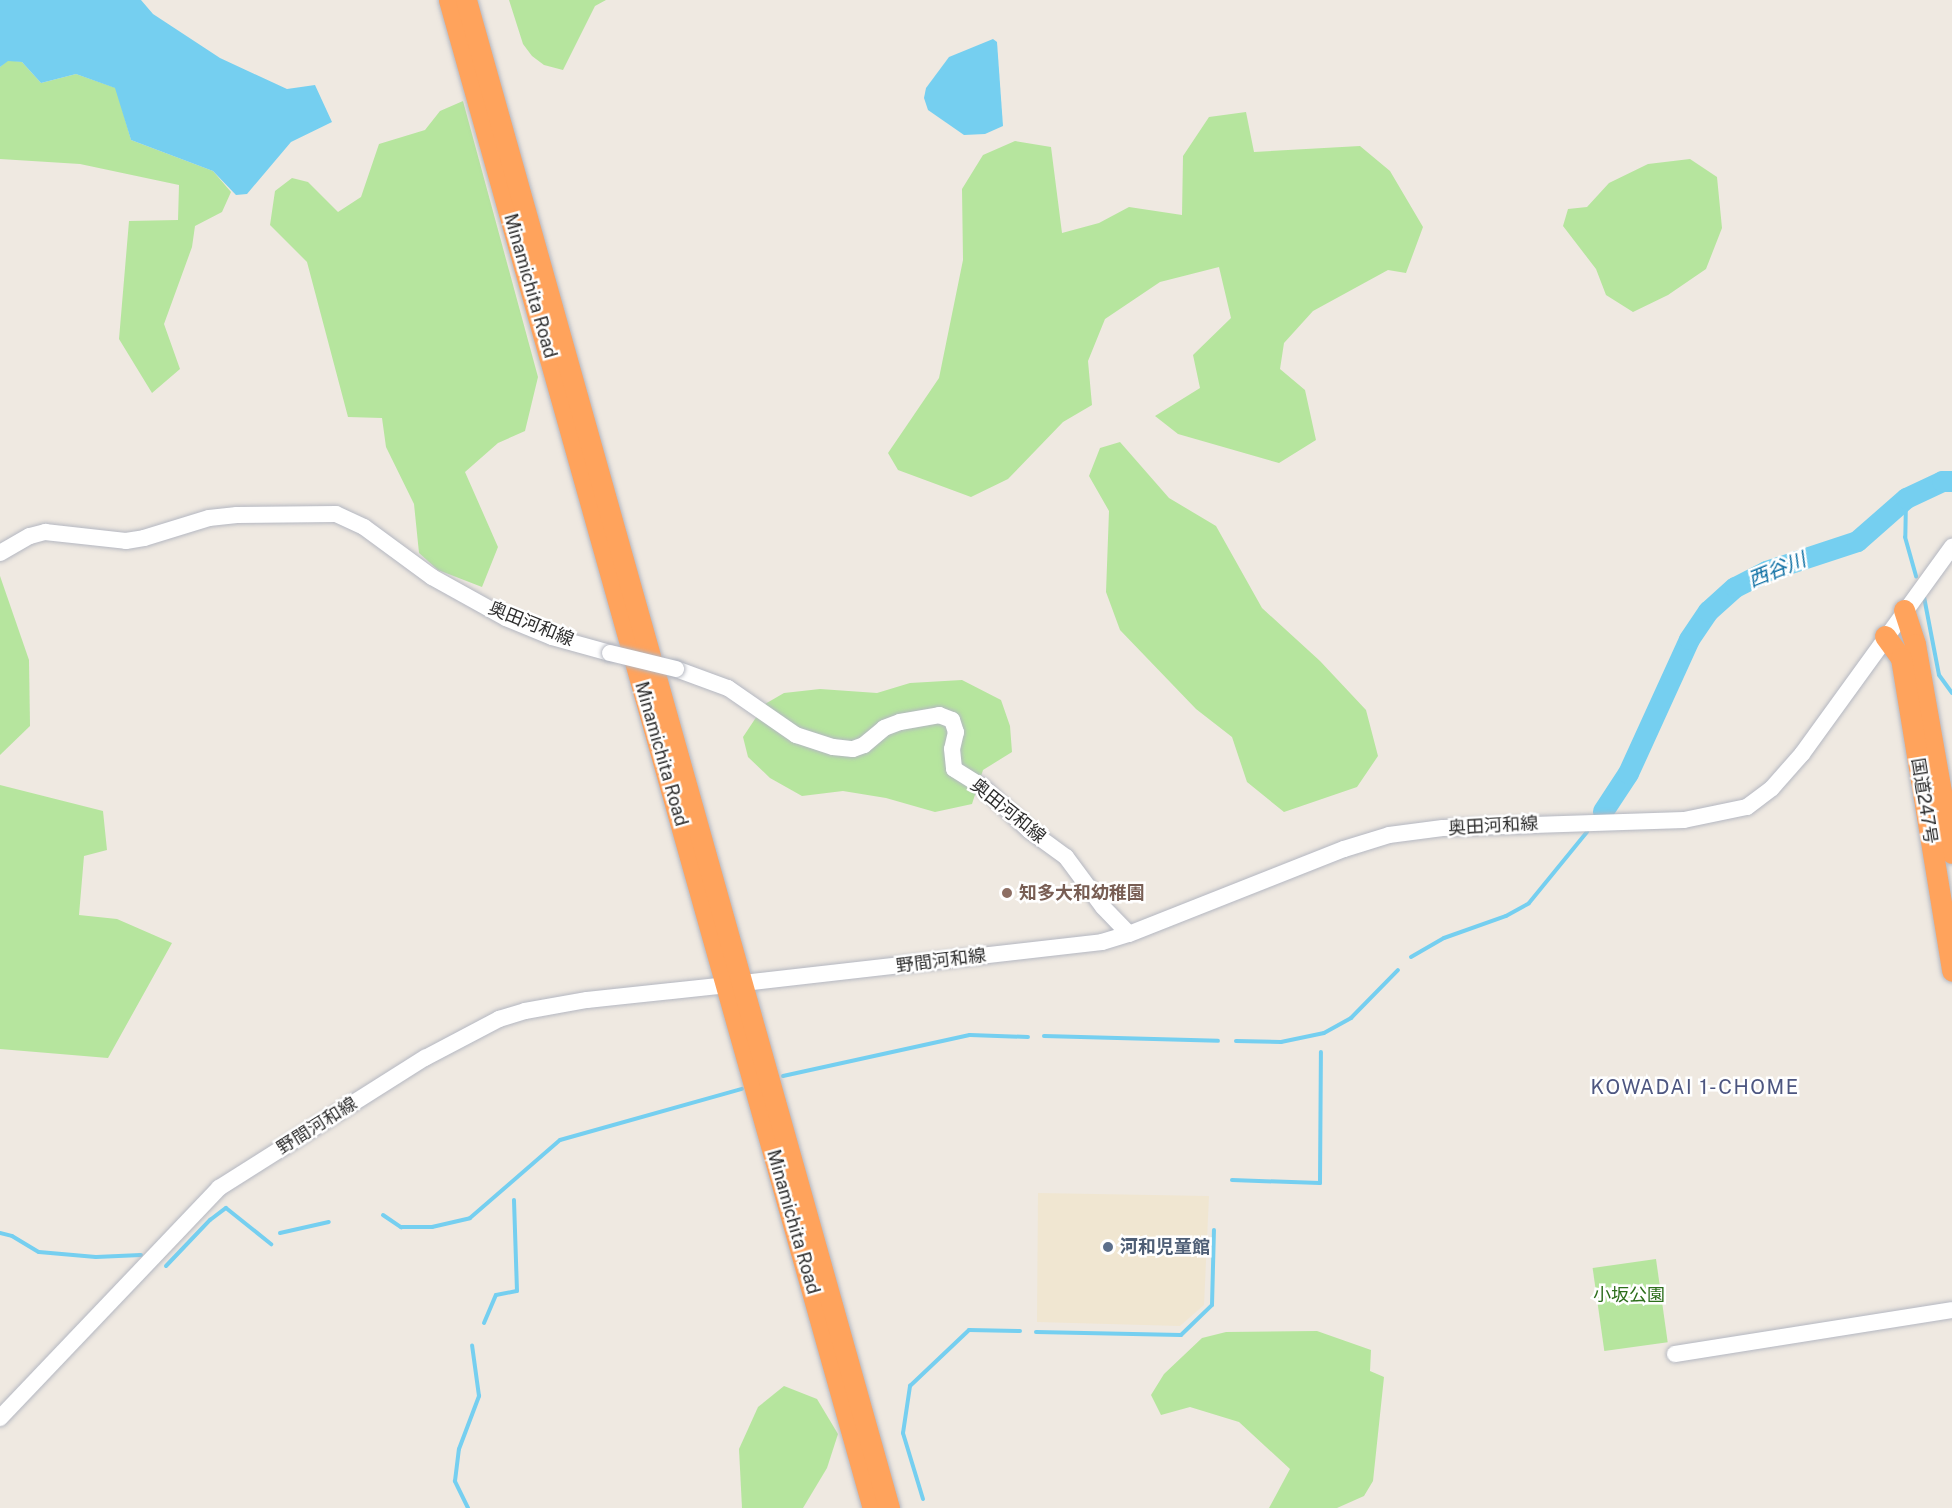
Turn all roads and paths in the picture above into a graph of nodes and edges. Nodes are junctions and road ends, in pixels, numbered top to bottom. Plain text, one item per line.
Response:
1 (449, 0) edge
2 (466, 0) edge
3 (1952, 547) edge
4 (0, 553) edge
5 (1904, 610) junction
6 (1885, 636) junction
7 (1952, 853) edge
8 (1129, 934) junction
9 (1952, 971) edge
10 (752, 982) dead end
11 (718, 986) dead end
12 (1952, 1310) edge
13 (1675, 1354) dead end
14 (0, 1418) edge
15 (873, 1508) edge
16 (889, 1508) edge

1 - 15 highway, Minamichita Road
2 - 16 highway, Minamichita Road
3 - 5 main road, 奥田河和線
4 - 8 main road, 奥田河和線, bridge
5 - 6 main road, 奥田河和線
5 - 7 highway, 国道247号
6 - 8 main road, 奥田河和線
6 - 9 highway, 国道247号
8 - 10 main road, 野間河和線
11 - 14 main road, 野間河和線
12 - 13 main road

